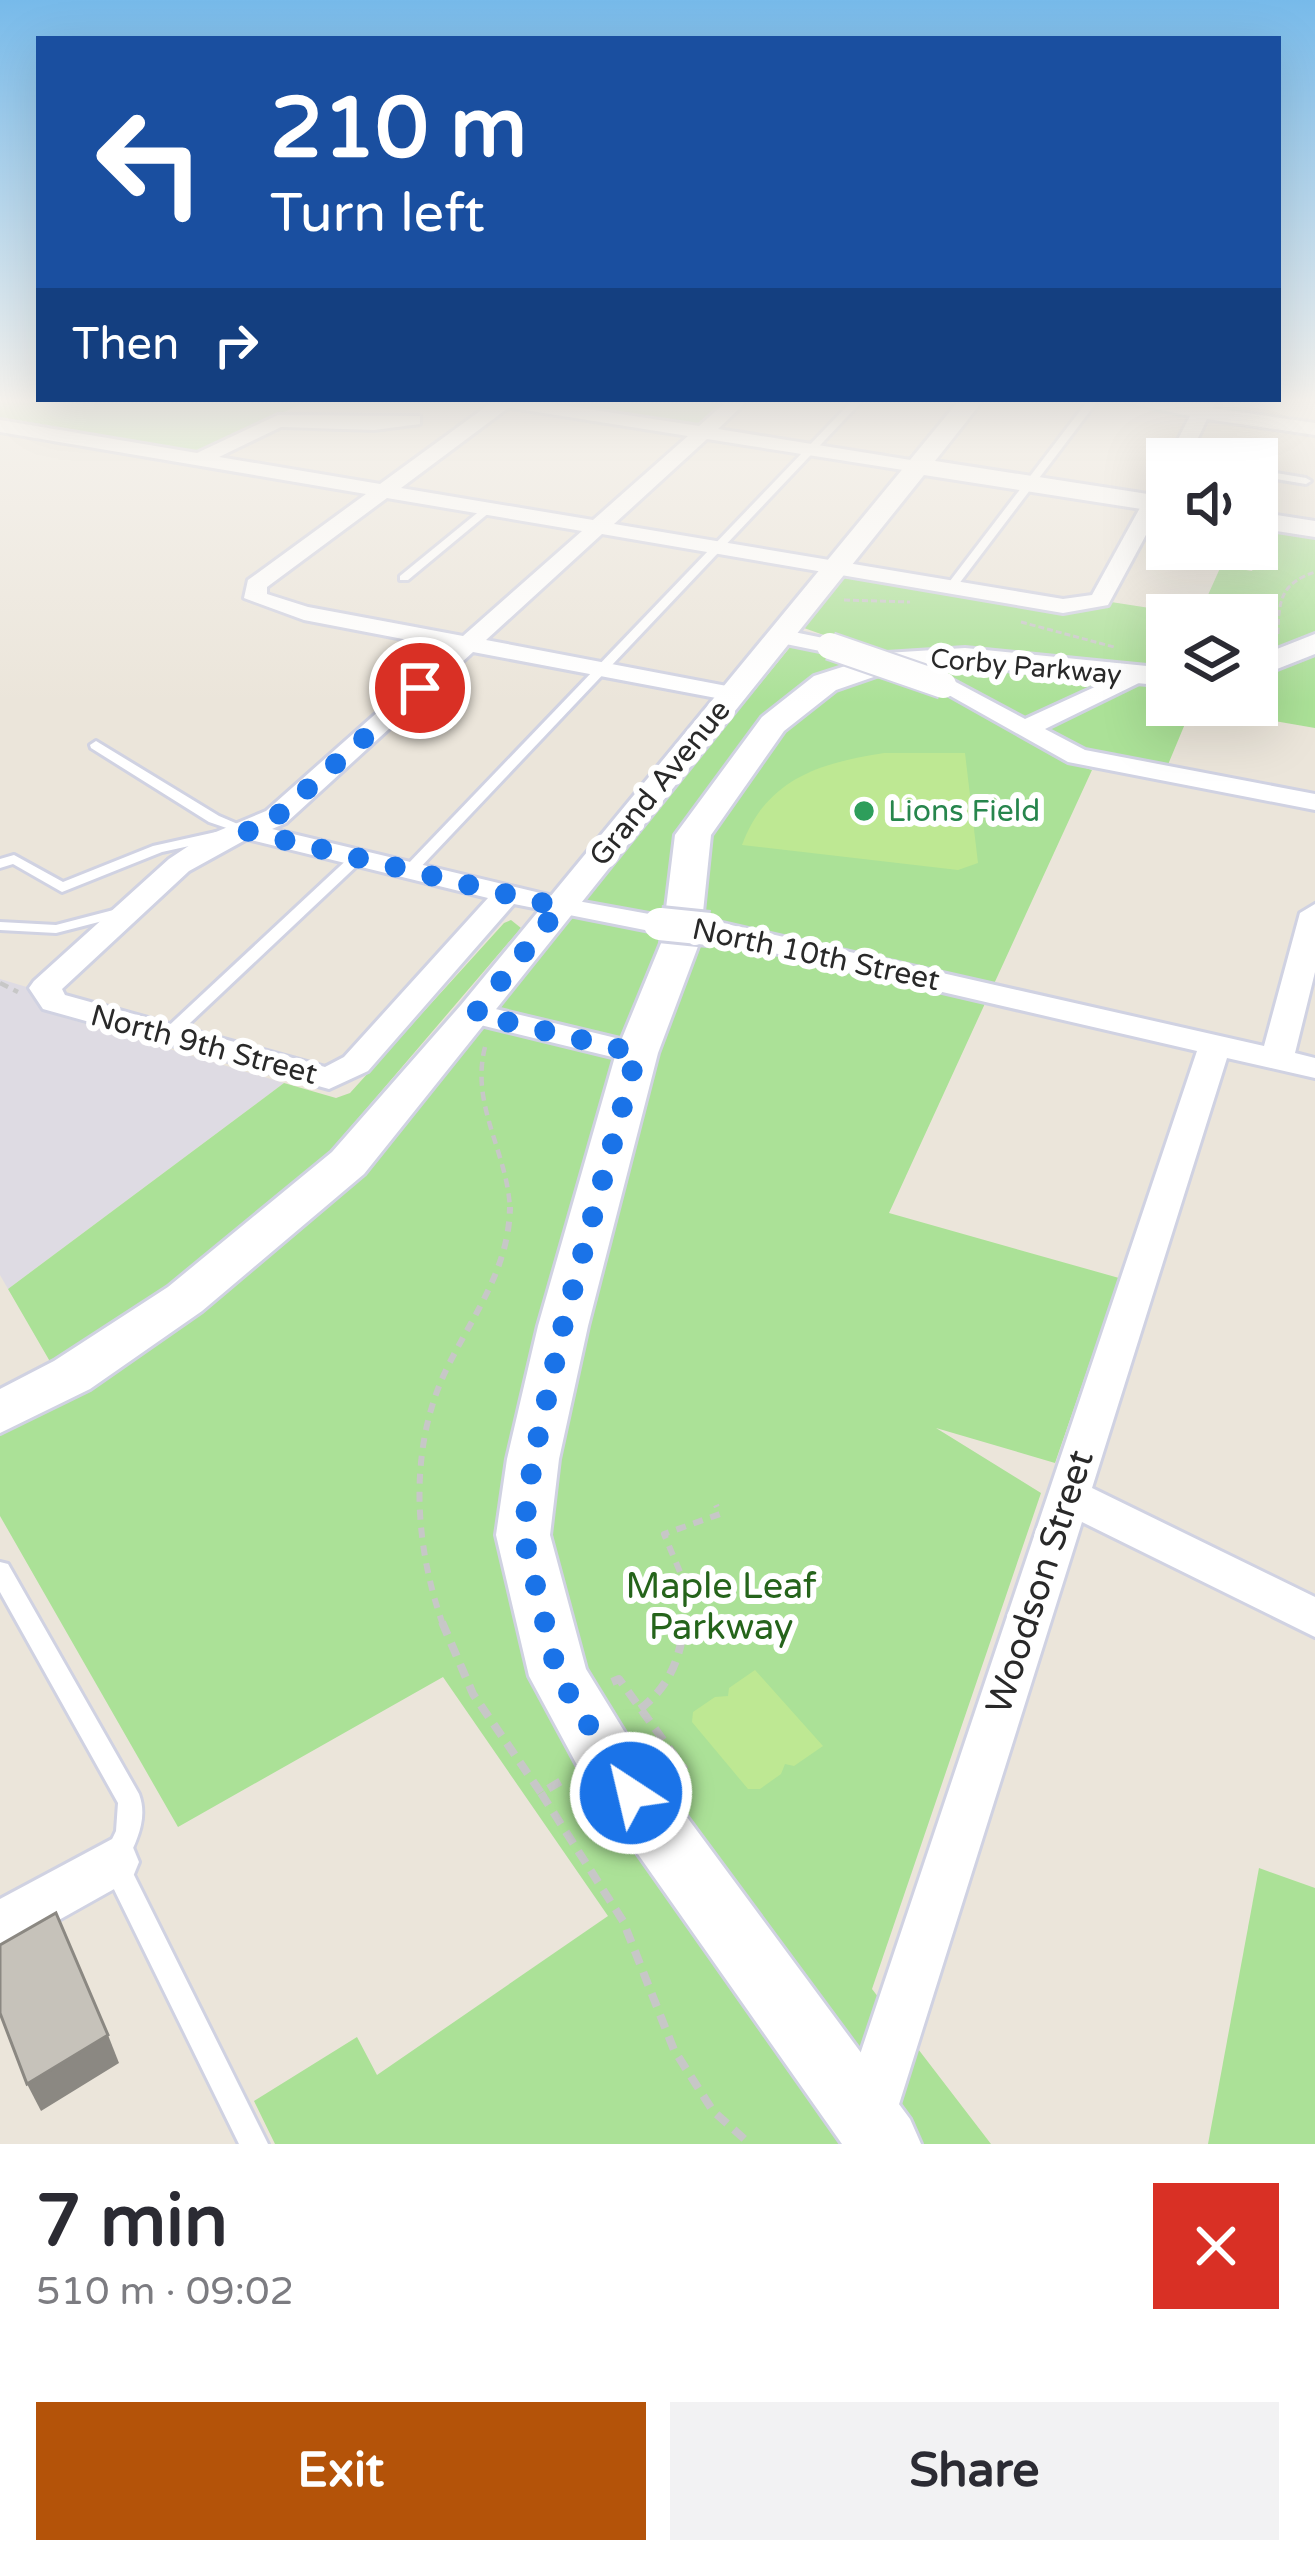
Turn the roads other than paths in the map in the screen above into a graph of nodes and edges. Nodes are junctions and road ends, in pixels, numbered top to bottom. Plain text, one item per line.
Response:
1 (368, 503) edge
2 (467, 503) edge
3 (625, 503) edge
4 (759, 503) edge
5 (886, 503) edge
6 (1017, 503) edge
7 (490, 507) junction
8 (1278, 523) edge
9 (1146, 525) edge
10 (599, 526) junction
11 (1315, 529) edge
12 (716, 546) junction
13 (835, 567) junction
14 (404, 578) dead end
15 (951, 587) junction
16 (778, 636) junction
17 (1315, 643) edge
18 (470, 644) junction
19 (1278, 651) edge
20 (1132, 663) junction
21 (1055, 668) junction
22 (600, 669) junction
23 (1146, 669) edge
24 (732, 694) junction
25 (1066, 705) junction
26 (1028, 727) junction
27 (96, 745) dead end
28 (1315, 802) edge
29 (247, 831) junction
30 (358, 857) junction
31 (0, 864) edge
32 (411, 868) junction
33 (507, 894) junction
34 (560, 907) junction
35 (126, 910) junction
36 (1315, 914) edge
37 (0, 926) edge
38 (483, 1024) junction
39 (167, 1036) junction
40 (1215, 1046) junction
41 (637, 1053) junction
42 (1277, 1059) junction
43 (1315, 1068) edge
44 (0, 1413) edge
45 (1068, 1496) junction
46 (0, 1571) edge
47 (1315, 1617) edge
48 (114, 1862) junction
49 (0, 1927) edge
50 (876, 2131) edge
51 (254, 2144) edge

1 - 18 street
2 - 7 street
3 - 10 street
4 - 12 lane
5 - 13 street, Grand Avenue
6 - 15 lane
7 - 10 street
7 - 14 lane
8 - 11 street
9 - 15 street
10 - 12 street
10 - 18 street
12 - 13 street
12 - 22 lane
13 - 15 street
13 - 16 street, Grand Avenue
16 - 24 street, Grand Avenue
16 - 26 street, bridge
17 - 19 street
18 - 22 street
18 - 29 street
20 - 21 street, Corby Parkway
20 - 23 street, Corby Parkway
20 - 25 street
21 - 25 street
21 - 41 street, Corby Parkway
22 - 24 street
22 - 32 lane
24 - 34 street, Grand Avenue
25 - 26 street
26 - 28 street
27 - 29 lane
29 - 30 street, North 10th Street
29 - 31 lane
29 - 35 street
30 - 32 street, North 10th Street
30 - 39 lane
32 - 33 street, North 10th Street
33 - 34 street, North 10th Street
33 - 39 street, North 9th Street
34 - 38 street, Grand Avenue
34 - 40 street, North 10th Street, bridge
35 - 37 lane
35 - 39 street, North 9th Street
36 - 42 street
38 - 41 street
38 - 44 street, Grand Avenue
40 - 42 street, North 10th Street
40 - 45 street, Woodson Street
41 - 50 street
42 - 43 street, North 10th Street
45 - 47 street
45 - 50 street, Woodson Street
46 - 48 lane
48 - 49 street
48 - 51 lane

